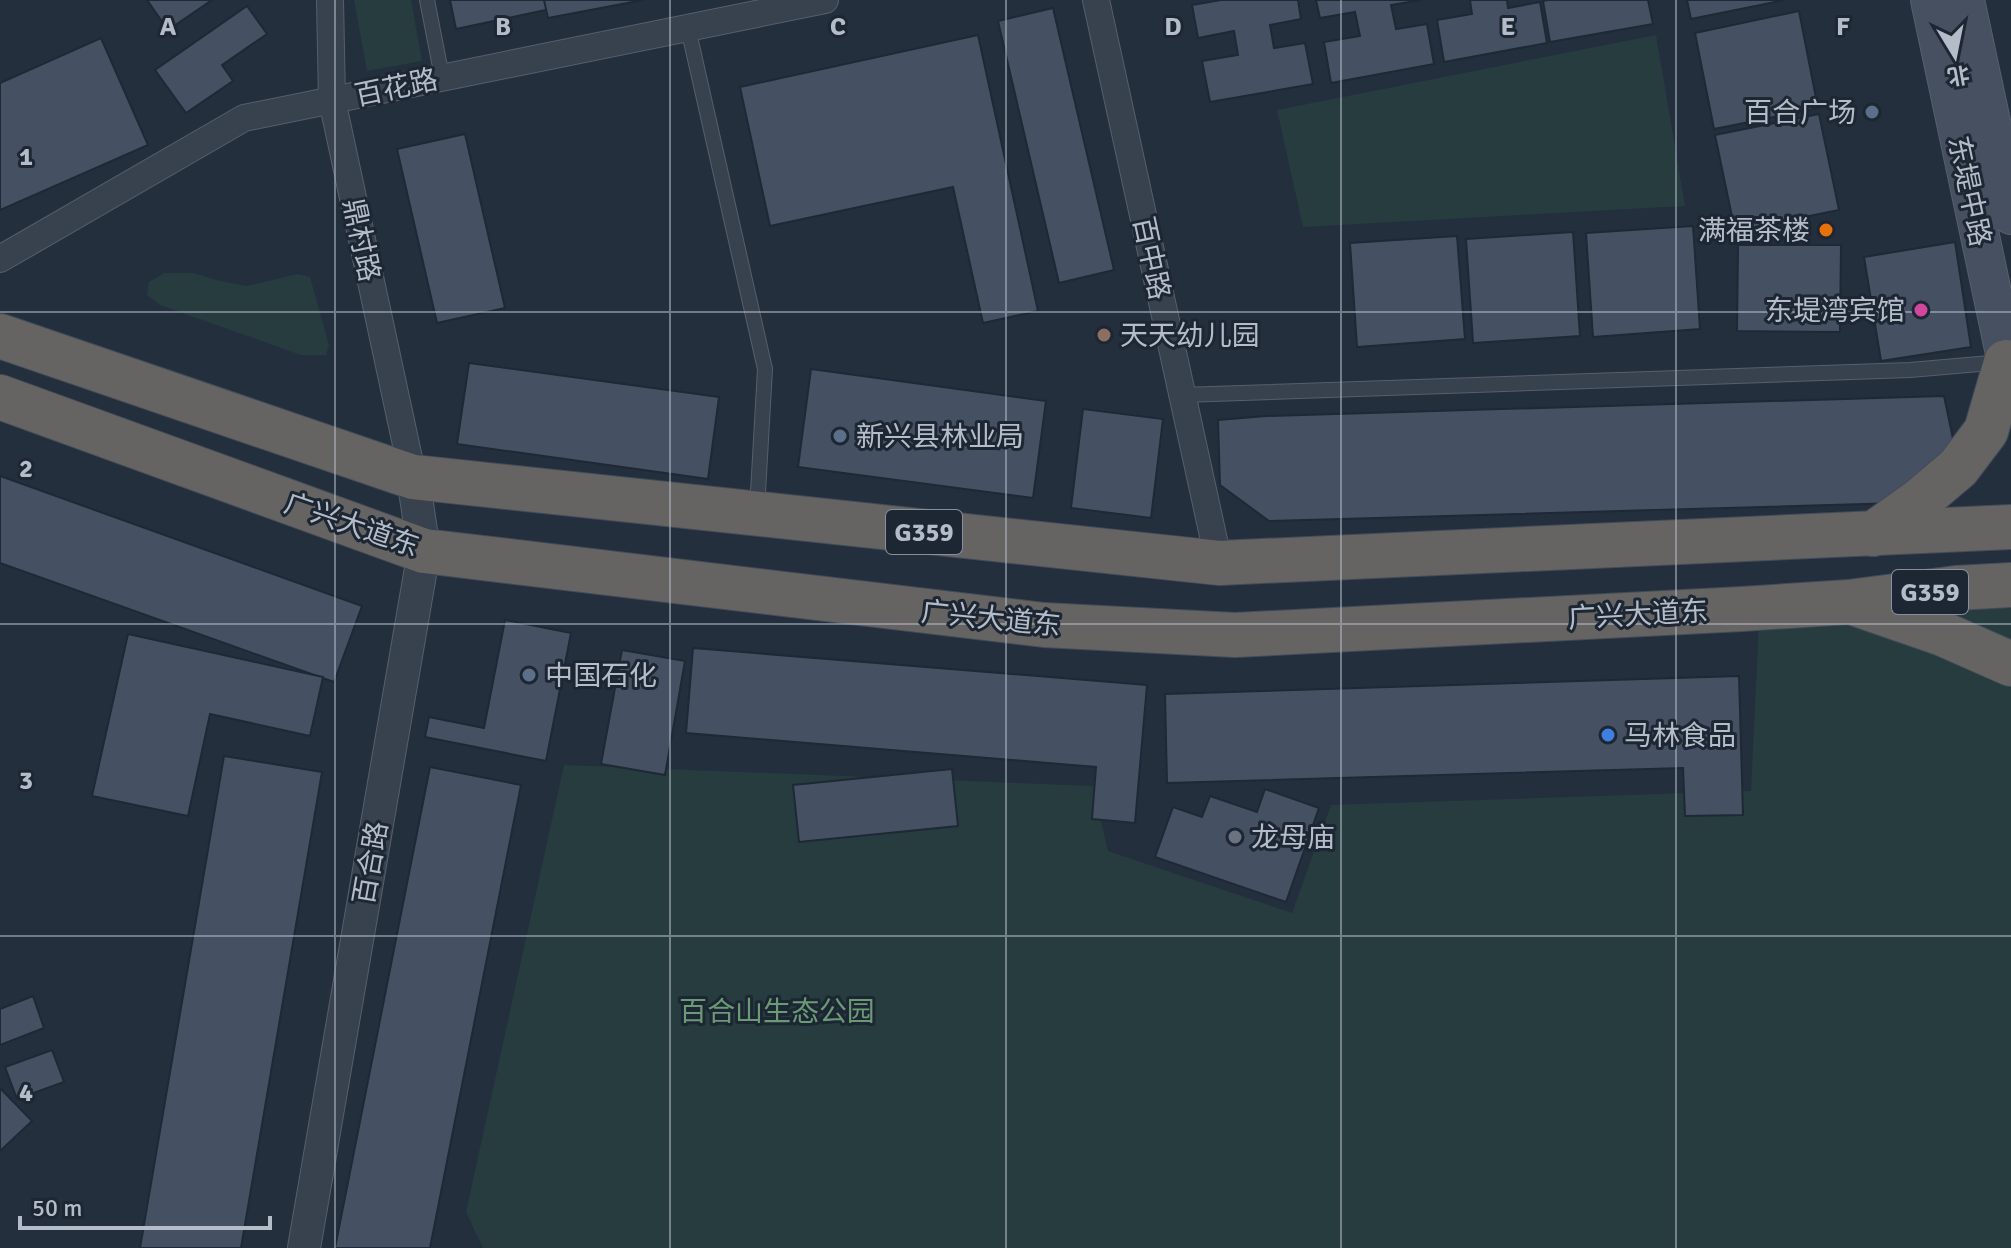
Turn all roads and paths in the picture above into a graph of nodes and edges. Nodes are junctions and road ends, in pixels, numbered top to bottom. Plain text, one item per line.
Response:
1 (330, 0) edge
2 (427, 0) edge
3 (825, 0) edge
4 (1096, 0) edge
5 (1930, 0) edge
6 (1965, 0) edge
7 (688, 28) junction
8 (442, 77) junction
9 (332, 100) junction
10 (2011, 215) edge
11 (0, 259) edge
12 (0, 336) edge
13 (2009, 372) edge
14 (1182, 395) junction
15 (0, 397) edge
16 (413, 477) junction
17 (757, 514) junction
18 (2011, 527) edge
19 (1873, 534) junction
20 (424, 551) junction
21 (1219, 563) junction
22 (2011, 585) edge
23 (1849, 602) junction
24 (2011, 664) edge
25 (304, 1248) edge

1 - 9 street, 鼎村路
2 - 8 lane
3 - 7 street, 百花路
4 - 14 street, 百中路
5 - 13 main road, 东堤中路
6 - 10 main road, 东堤中路
7 - 8 street, 百花路
7 - 17 lane
8 - 9 street, 百花路
9 - 11 street, 百花路
9 - 16 street, 鼎村路
12 - 16 highway, G359
13 - 14 lane
13 - 19 highway
14 - 21 street, 百中路
15 - 20 highway, 广兴大道东 / G359
16 - 17 highway, G359
16 - 20 street, 百合路
17 - 21 highway, G359
18 - 19 highway, G359
19 - 21 highway, G359
20 - 23 highway, 广兴大道东 / G359
20 - 25 street, 百合路
22 - 23 highway, 广兴大道东 / G359
23 - 24 highway

